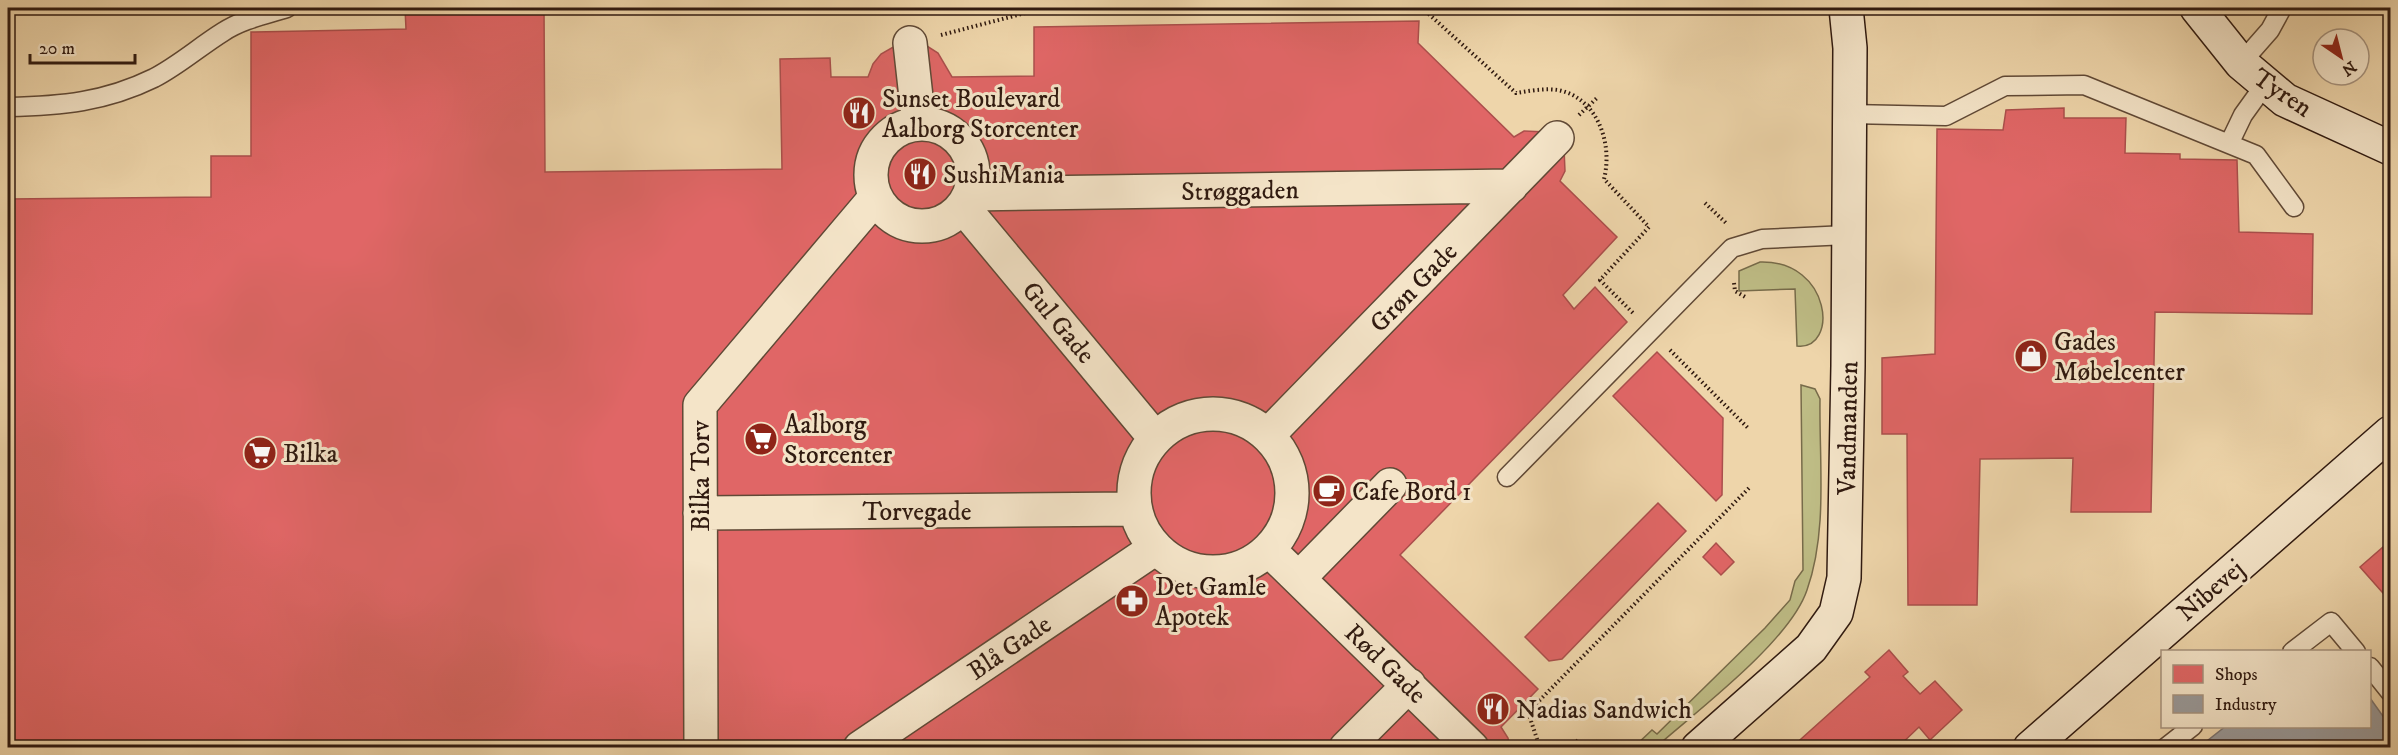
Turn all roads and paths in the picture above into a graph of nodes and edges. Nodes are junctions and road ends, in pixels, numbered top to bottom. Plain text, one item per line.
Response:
1 (286, 8) edge
2 (1352, 8) edge
3 (1422, 8) edge
4 (1846, 8) edge
5 (1864, 8) edge
6 (2197, 8) edge
7 (2282, 8) edge
8 (910, 43) joint
9 (1850, 48) junction
10 (2241, 63) junction
11 (2266, 83) junction
12 (8, 107) edge
13 (1849, 114) junction
14 (919, 124) junction
15 (1557, 138) dead end
16 (2230, 142) junction
17 (2391, 148) edge
18 (1511, 186) junction
19 (875, 198) junction
20 (966, 200) junction
21 (2294, 207) dead end
22 (1847, 235) junction
23 (1650, 330) junction
24 (1749, 429) dead end
25 (2391, 433) edge
26 (1268, 435) junction
27 (1155, 438) junction
28 (1507, 477) dead end
29 (1390, 484) dead end
30 (1749, 488) dead end
31 (1135, 509) junction
32 (700, 513) junction
33 (1158, 550) junction
34 (1269, 550) junction
35 (1299, 578) junction
36 (2293, 650) edge
37 (2355, 650) edge
38 (2371, 668) edge
39 (1409, 686) junction
40 (2391, 692) edge
41 (2190, 728) edge
42 (1579, 739) dead end
43 (2032, 746) edge
44 (701, 747) edge
45 (860, 747) edge
46 (1346, 747) edge
47 (1472, 747) edge
48 (1540, 747) edge
49 (1571, 747) edge
50 (1698, 747) edge
51 (2165, 747) edge

1 - 12 lane
2 - 8 path
3 - 23 path
4 - 9 street, Vandmanden
5 - 9 street, Vandmanden
6 - 10 street, Tyren
7 - 10 lane
8 - 14 street
9 - 13 street, Vandmanden
10 - 11 street, Tyren
11 - 16 lane
11 - 17 street, Tyren
13 - 16 lane
13 - 22 street, Vandmanden
14 - 19 street
14 - 20 street
15 - 18 street, Grøn Gade
16 - 21 lane
18 - 20 street, Strøggaden
18 - 26 street, Grøn Gade
19 - 20 street
19 - 32 street, Bilka Torv
20 - 27 street, Gul Gade
22 - 23 lane
22 - 50 street, Vandmanden
23 - 24 path
23 - 28 lane
25 - 43 street, Nibevej
26 - 27 street
26 - 34 street
27 - 31 street
29 - 35 street
30 - 48 path
31 - 32 street, Torvegade
31 - 33 street
32 - 44 street, Bilka Torv
33 - 34 street
33 - 45 street, Blå Gade
34 - 35 street, Rød Gade
35 - 39 street, Rød Gade
36 - 37 lane
38 - 40 lane
39 - 46 street
39 - 47 street, Rød Gade
41 - 51 lane
42 - 49 path

